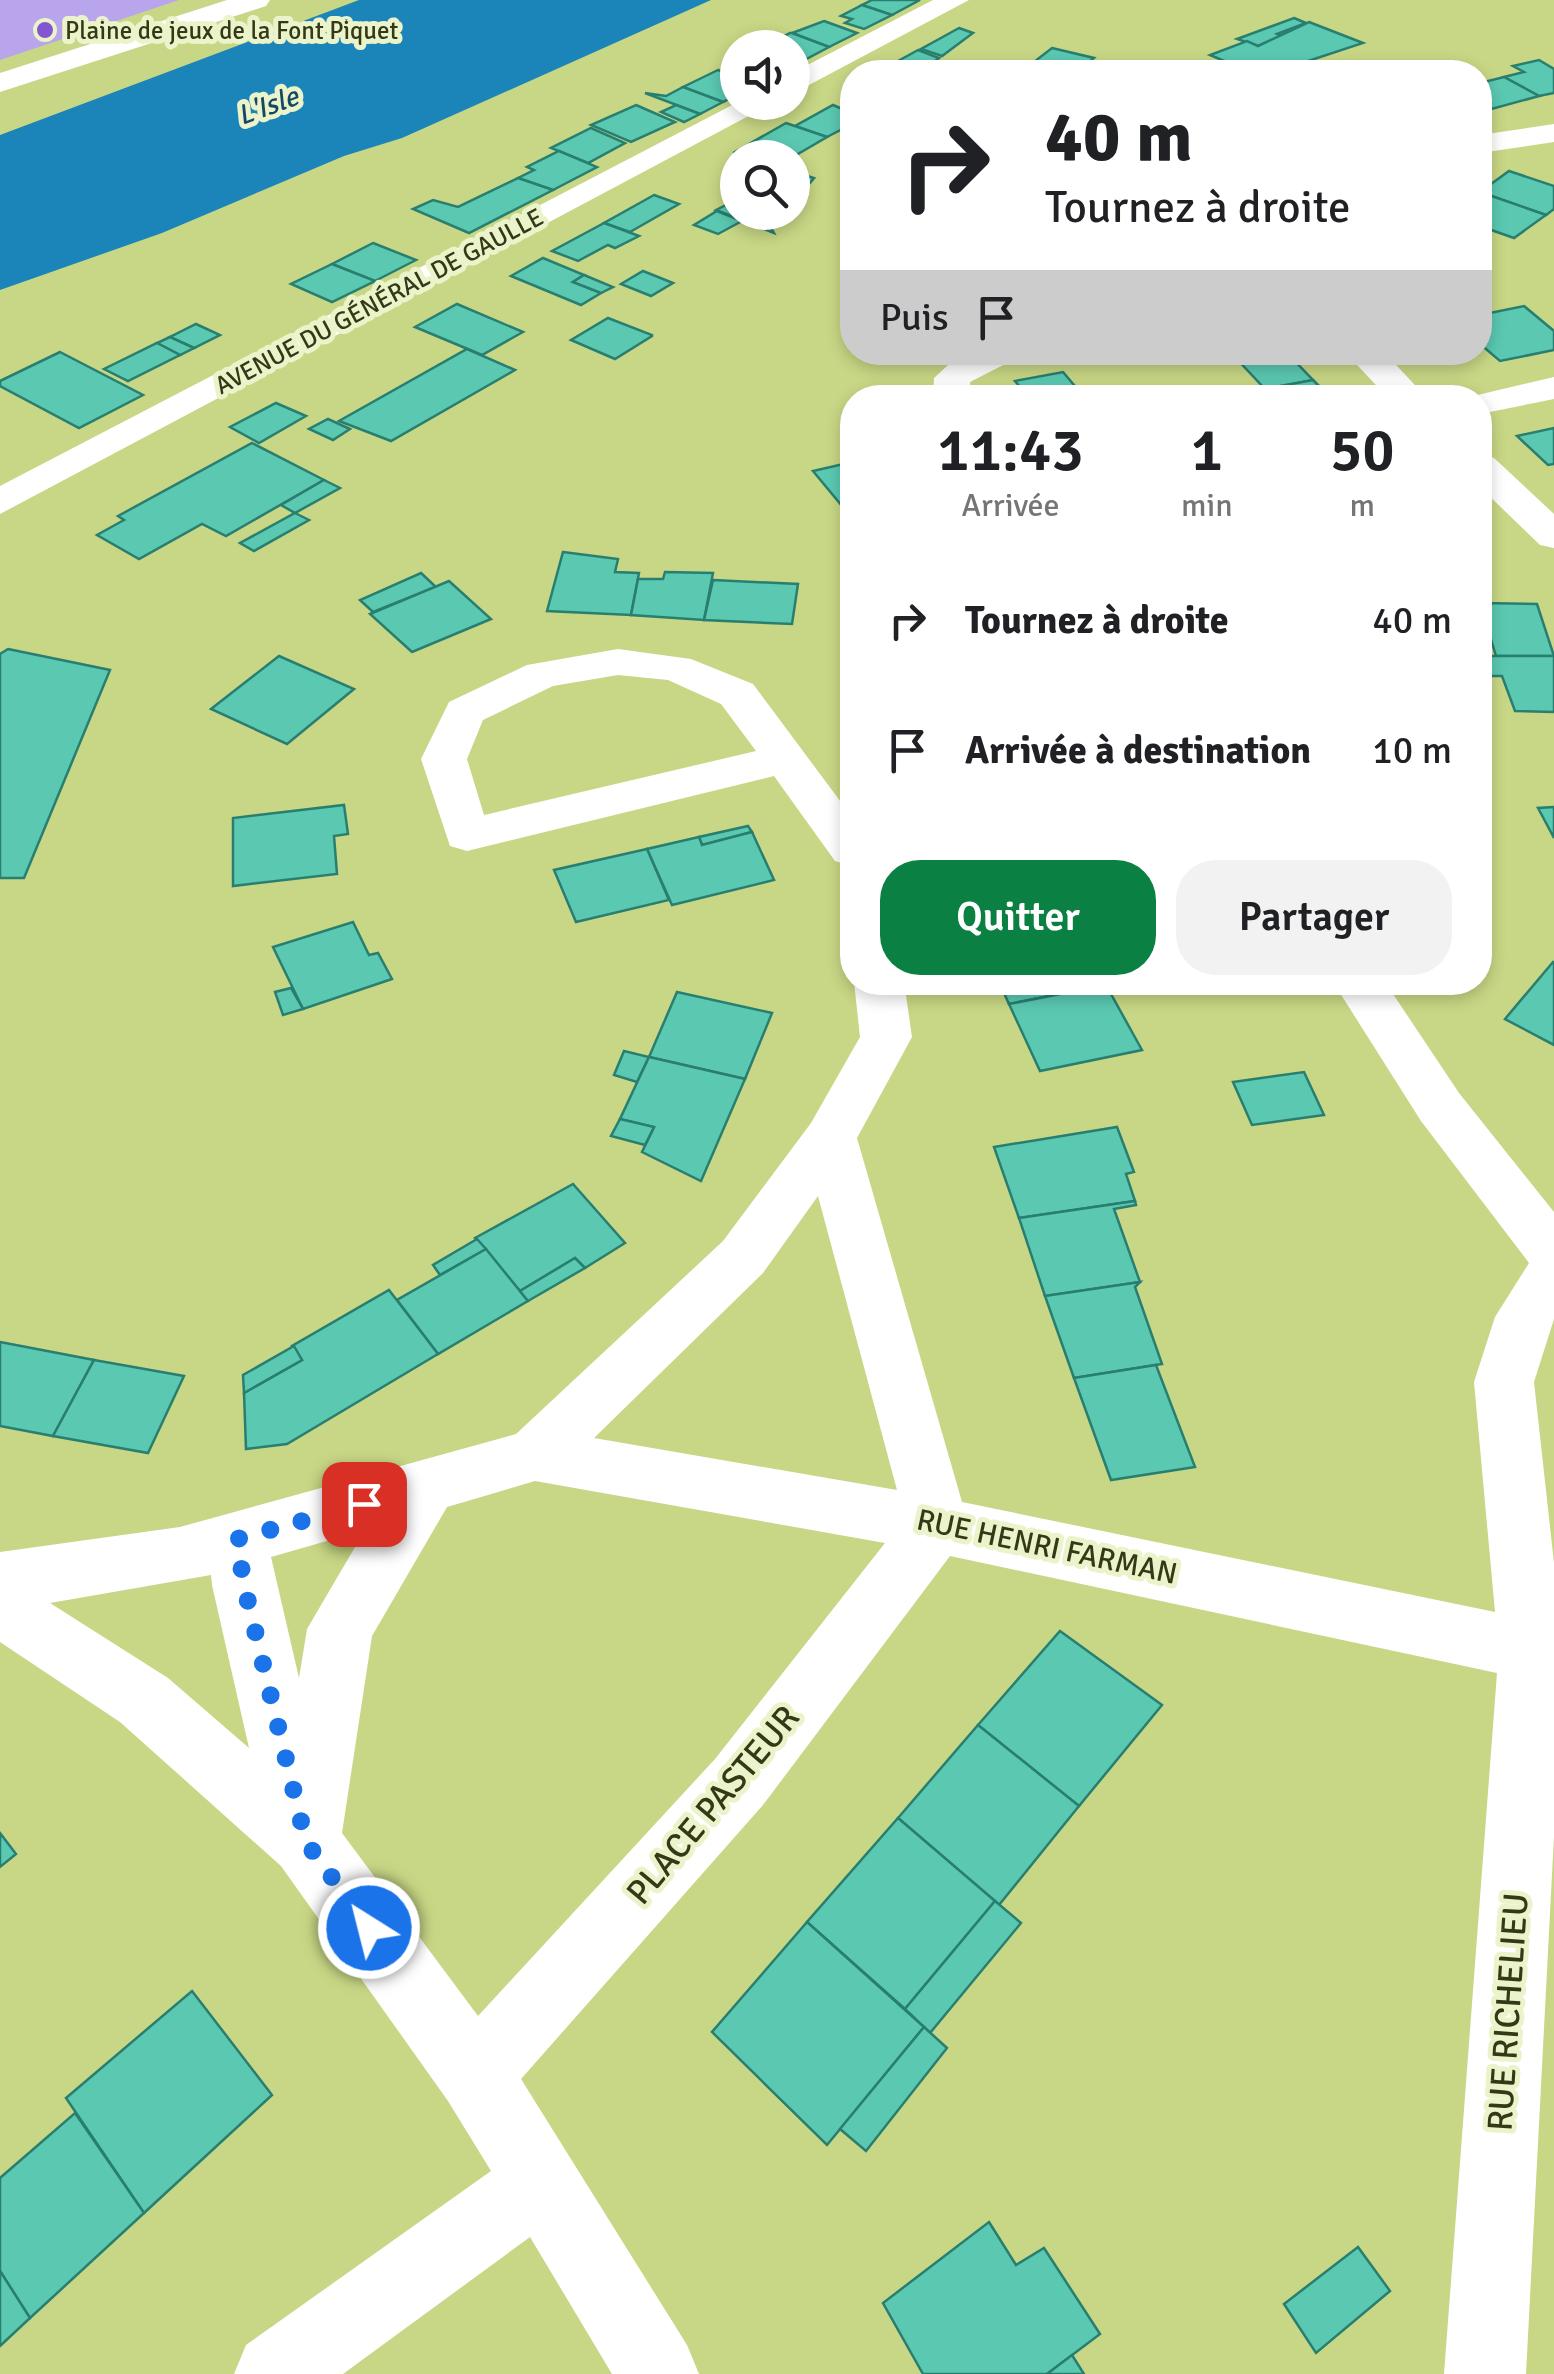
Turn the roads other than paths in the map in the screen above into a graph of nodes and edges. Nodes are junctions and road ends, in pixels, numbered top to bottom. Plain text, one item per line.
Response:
1 (234, 0) edge
2 (256, 0) edge
3 (955, 0) edge
4 (103, 49) junction
5 (841, 60) edge
6 (840, 61) edge
7 (810, 77) edge
8 (0, 83) edge
9 (726, 120) edge
10 (1554, 133) edge
11 (1492, 142) edge
12 (969, 365) edge
13 (1376, 365) edge
14 (952, 385) edge
15 (1395, 385) edge
16 (1554, 388) edge
17 (1492, 401) edge
18 (1492, 477) edge
19 (0, 502) edge
20 (1554, 536) edge
21 (787, 758) junction
22 (840, 833) edge
23 (880, 995) edge
24 (1367, 995) edge
25 (830, 1138) junction
26 (1554, 1253) edge
27 (1554, 1272) edge
28 (535, 1455) junction
29 (427, 1485) junction
30 (938, 1524) junction
31 (237, 1539) junction
32 (0, 1581) edge
33 (0, 1606) edge
34 (1542, 1656) edge
35 (306, 1842) junction
36 (475, 2074) junction
37 (542, 2182) junction
38 (276, 2374) edge
39 (658, 2374) edge
40 (1484, 2374) edge

1 - 4 street
2 - 4 street
3 - 5 street
4 - 8 street
6 - 7 street
9 - 19 street, AVENUE DU GÉNÉRAL DE GAULLE
10 - 11 street
12 - 14 street
13 - 15 street
16 - 17 street
18 - 20 street
21 - 21 street
21 - 22 street
23 - 25 street
24 - 26 street
25 - 28 street
25 - 30 street
27 - 34 street, RUE RICHELIEU
28 - 29 street
28 - 30 street, RUE HENRI FARMAN
29 - 31 street
29 - 35 street
30 - 34 street, RUE HENRI FARMAN
30 - 36 street, PLACE PASTEUR
31 - 32 street
31 - 35 street
33 - 35 street
34 - 40 street, RUE RICHELIEU
35 - 36 street
36 - 37 street
37 - 38 street
37 - 39 street

